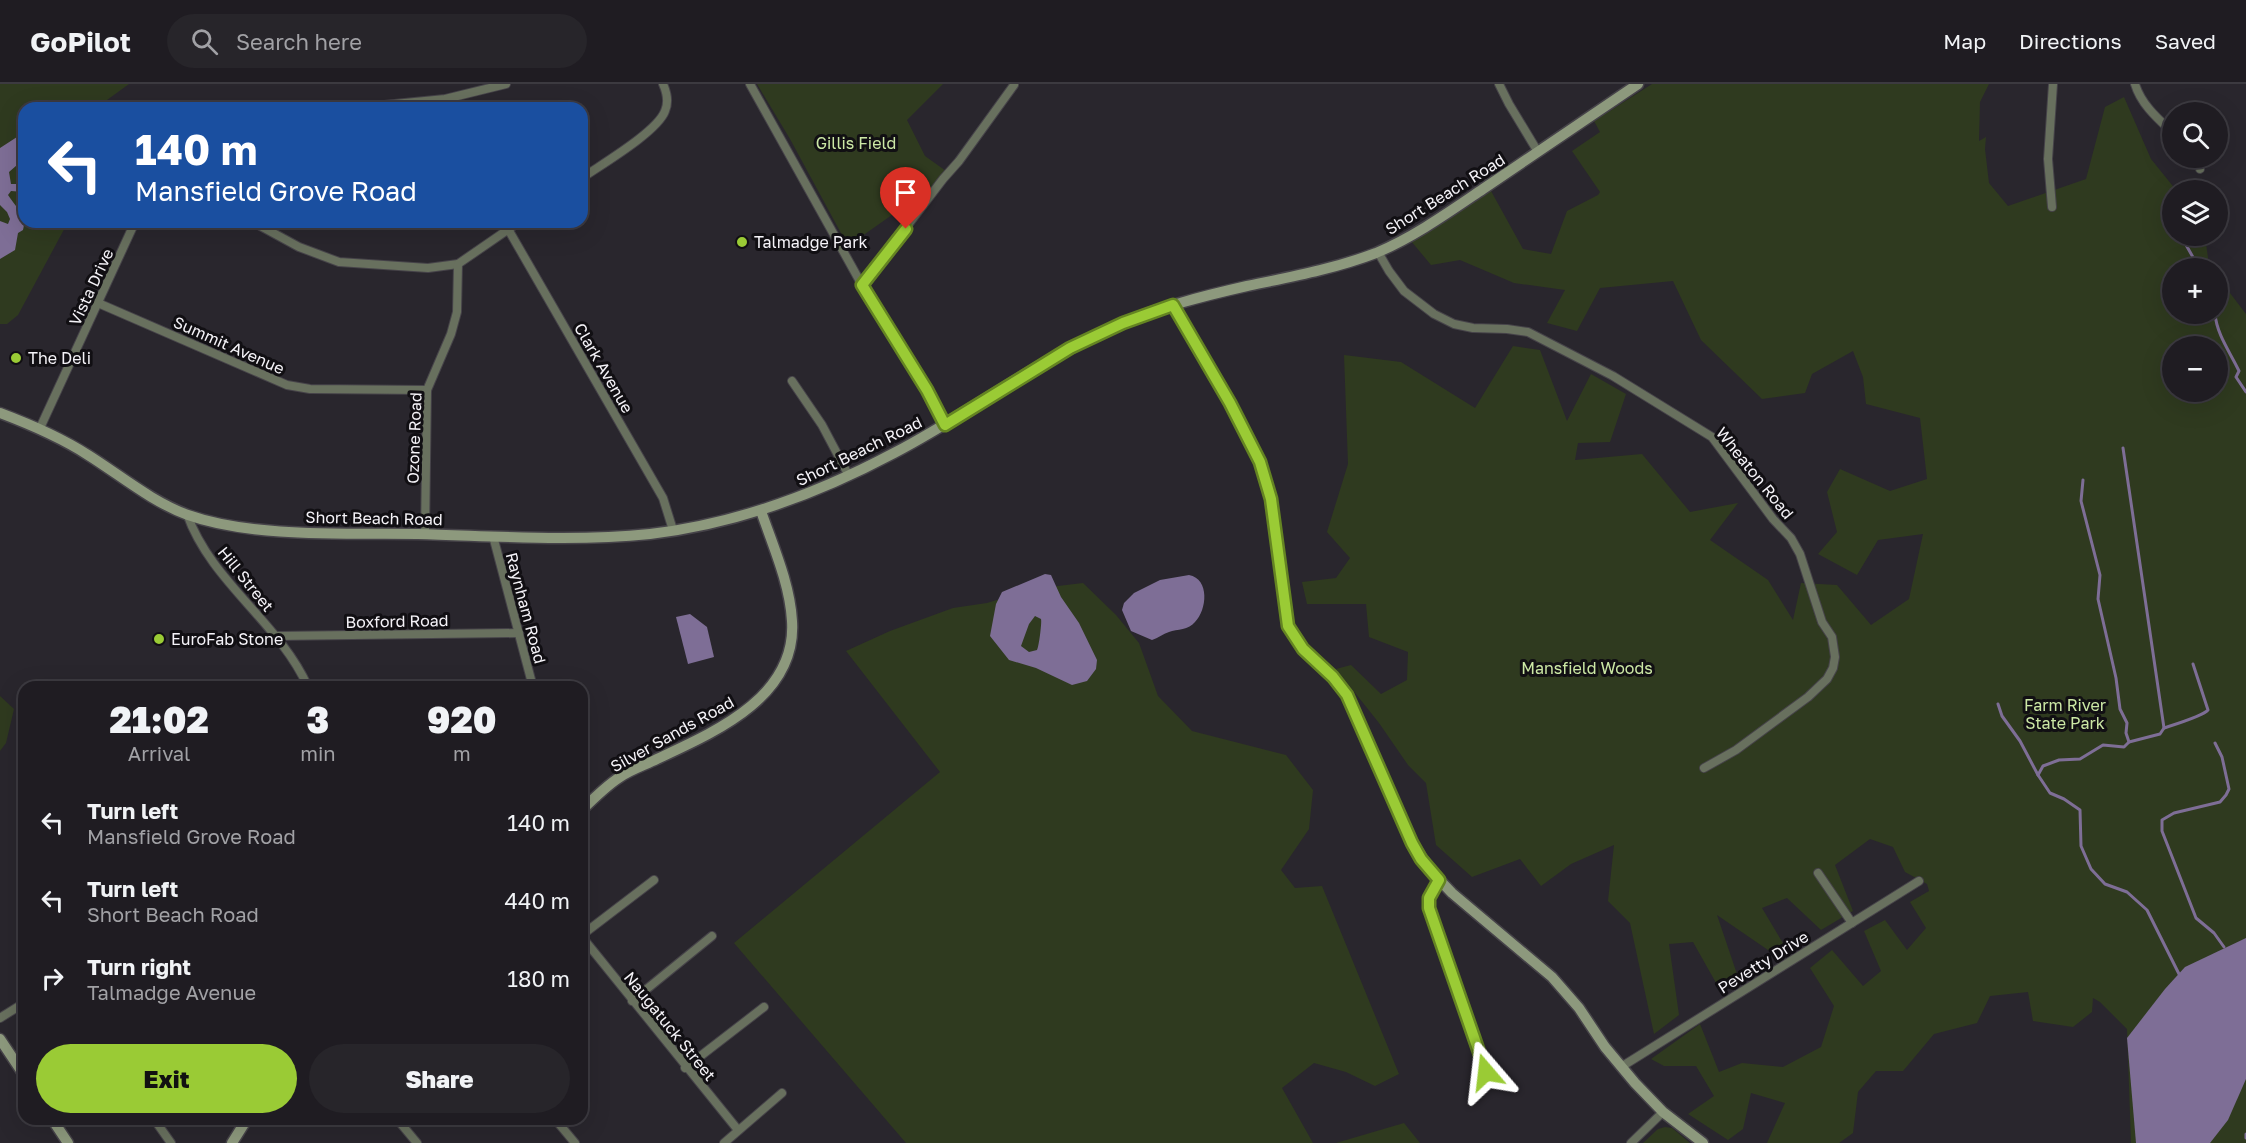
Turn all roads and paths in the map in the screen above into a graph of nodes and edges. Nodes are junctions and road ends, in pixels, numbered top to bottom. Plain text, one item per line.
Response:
1 (506, 84) edge
2 (663, 84) edge
3 (750, 84) edge
4 (1499, 84) edge
5 (1638, 84) edge
6 (2053, 84) edge
7 (2135, 84) edge
8 (1014, 85) edge
9 (445, 99) junction
10 (415, 102) edge
11 (446, 102) edge
12 (2162, 122) edge
13 (1538, 152) junction
14 (588, 174) edge
15 (2052, 207) dead end
16 (132, 228) edge
17 (264, 228) edge
18 (503, 228) edge
19 (507, 228) edge
20 (1378, 252) junction
21 (458, 264) junction
22 (862, 285) junction
23 (98, 303) junction
24 (1173, 305) junction
25 (792, 381) dead end
26 (427, 390) junction
27 (0, 413) edge
28 (945, 425) junction
29 (40, 428) junction
30 (849, 476) junction
31 (761, 511) junction
32 (187, 514) junction
33 (673, 531) junction
34 (425, 535) junction
35 (494, 536) junction
36 (519, 633) junction
37 (275, 636) junction
38 (305, 681) edge
39 (531, 681) edge
40 (1704, 768) dead end
41 (588, 805) edge
42 (1818, 873) dead end
43 (654, 880) dead end
44 (1439, 880) junction
45 (1919, 881) dead end
46 (1852, 923) junction
47 (588, 931) edge
48 (712, 936) dead end
49 (588, 944) edge
50 (632, 1001) junction
51 (764, 1006) dead end
52 (18, 1007) edge
53 (0, 1018) edge
54 (0, 1039) edge
55 (18, 1066) edge
56 (1621, 1067) junction
57 (685, 1068) junction
58 (1492, 1084) dead end
59 (782, 1093) dead end
60 (1663, 1112) junction
61 (56, 1125) edge
62 (158, 1125) edge
63 (243, 1125) edge
64 (402, 1125) edge
65 (560, 1125) edge
66 (738, 1131) junction
67 (68, 1143) edge
68 (171, 1143) edge
69 (232, 1143) edge
70 (417, 1143) edge
71 (575, 1143) edge
72 (724, 1143) edge
73 (1631, 1143) edge
74 (1703, 1143) edge

1 - 9 street
2 - 14 street
3 - 22 street
4 - 13 street
5 - 13 main road, Short Beach Road
6 - 15 street
7 - 12 street
8 - 22 street
9 - 10 street
9 - 11 street
13 - 20 main road, Short Beach Road
16 - 23 street, Vista Drive
17 - 21 street
18 - 21 street
19 - 33 street, Clark Avenue
20 - 24 main road, Short Beach Road
20 - 40 street, Wheaton Road
21 - 26 street, Ozone Road
22 - 28 street
23 - 26 street, Summit Avenue
23 - 29 street, Vista Drive
24 - 28 main road, Short Beach Road
24 - 44 main road
25 - 30 street
26 - 34 street, Ozone Road
27 - 29 main road, Short Beach Road
28 - 30 main road, Short Beach Road
29 - 32 main road, Short Beach Road
30 - 31 main road, Short Beach Road
31 - 33 main road, Short Beach Road
31 - 41 main road, Silver Sands Road
32 - 34 main road, Short Beach Road
32 - 37 street, Hill Street
33 - 35 main road, Short Beach Road
34 - 35 main road, Short Beach Road
35 - 36 street, Raynham Road
36 - 37 street, Boxford Road
36 - 39 street, Raynham Road
37 - 38 street, Hill Street
42 - 46 street
43 - 47 street
44 - 56 main road
44 - 58 street
45 - 46 street, Pevetty Drive
46 - 56 street, Pevetty Drive
48 - 50 street
49 - 50 street, Naugatuck Street
50 - 57 street, Naugatuck Street
51 - 57 street
52 - 53 street
54 - 55 main road
56 - 60 main road
57 - 66 street, Naugatuck Street
59 - 66 street
60 - 73 street
60 - 74 main road
61 - 67 main road
62 - 68 street
63 - 69 main road
64 - 70 street
65 - 71 street
66 - 72 street

